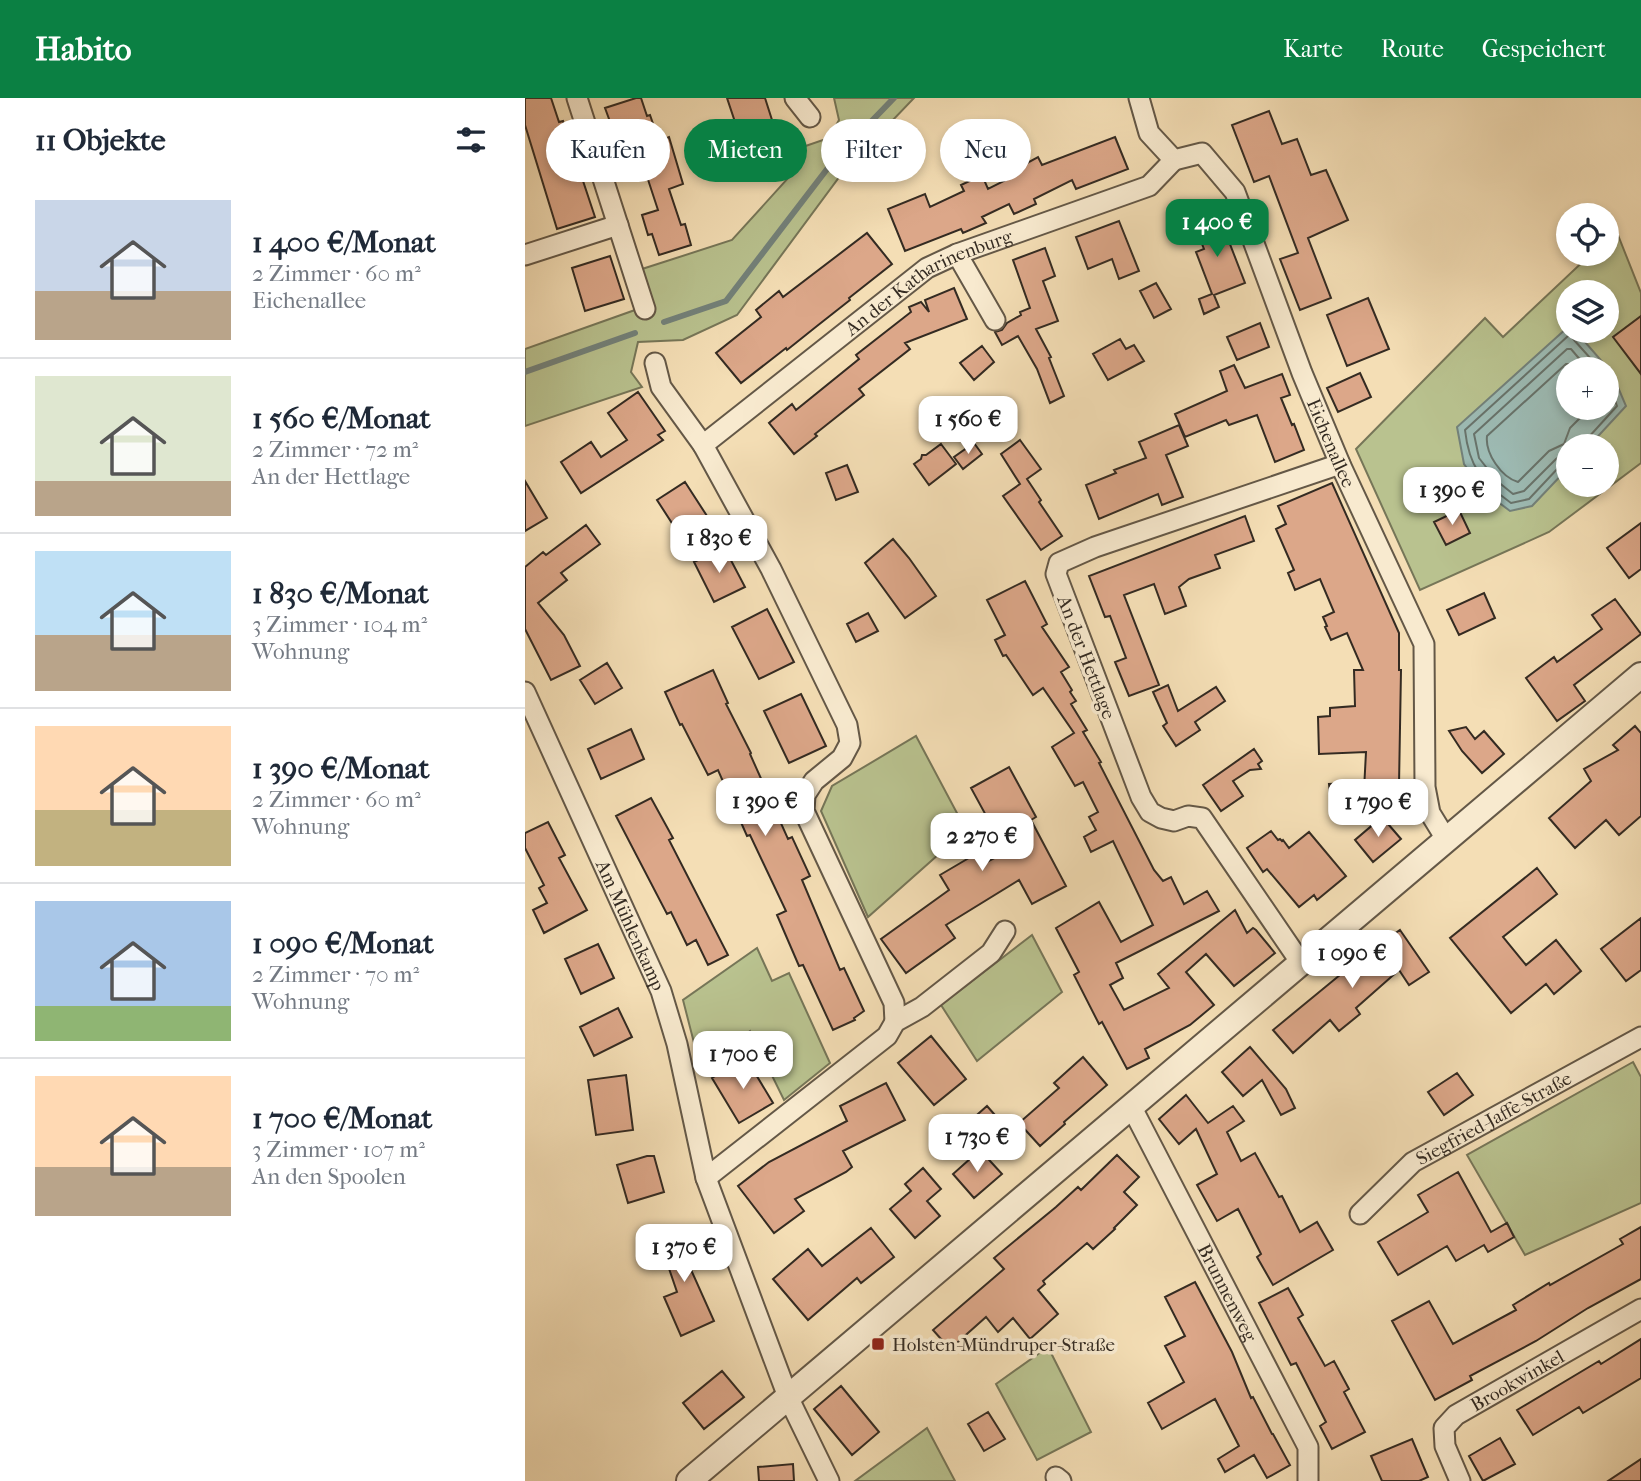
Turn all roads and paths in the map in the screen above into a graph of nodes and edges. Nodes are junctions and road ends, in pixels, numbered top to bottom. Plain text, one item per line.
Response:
1 (577, 98) edge
2 (795, 98) edge
3 (1139, 98) edge
4 (810, 117) dead end
5 (1174, 160) junction
6 (618, 225) junction
7 (957, 254) junction
8 (525, 256) edge
9 (645, 309) dead end
10 (995, 320) dead end
11 (655, 363) dead end
12 (702, 445) junction
13 (1340, 464) junction
14 (1641, 675) edge
15 (525, 692) edge
16 (1446, 839) junction
17 (1005, 931) dead end
18 (1301, 963) junction
19 (895, 1022) junction
20 (1641, 1037) edge
21 (1131, 1106) junction
22 (706, 1178) junction
23 (1360, 1214) dead end
24 (1641, 1309) edge
25 (788, 1397) junction
26 (689, 1481) edge
27 (829, 1481) edge
28 (1308, 1481) edge
29 (1460, 1481) edge

1 - 6 street
2 - 4 street
3 - 5 street
5 - 7 street, An der Katharinenburg
5 - 13 street, Eichenallee
6 - 8 street
6 - 9 street
7 - 10 street
7 - 12 street, An der Katharinenburg
11 - 12 street
12 - 19 street
13 - 16 street, Eichenallee
13 - 18 street, An der Hettlage
14 - 16 street
15 - 22 street, Am Mühlenkamp
16 - 18 street
17 - 19 street
18 - 21 street
19 - 22 street
20 - 23 street, Siegfried-Jaffe-Straße
21 - 25 street
21 - 28 street, Brunnenweg
22 - 25 street, Am Mühlenkamp
24 - 29 street, Brookwinkel
25 - 26 street
25 - 27 street, Am Mühlenkamp

